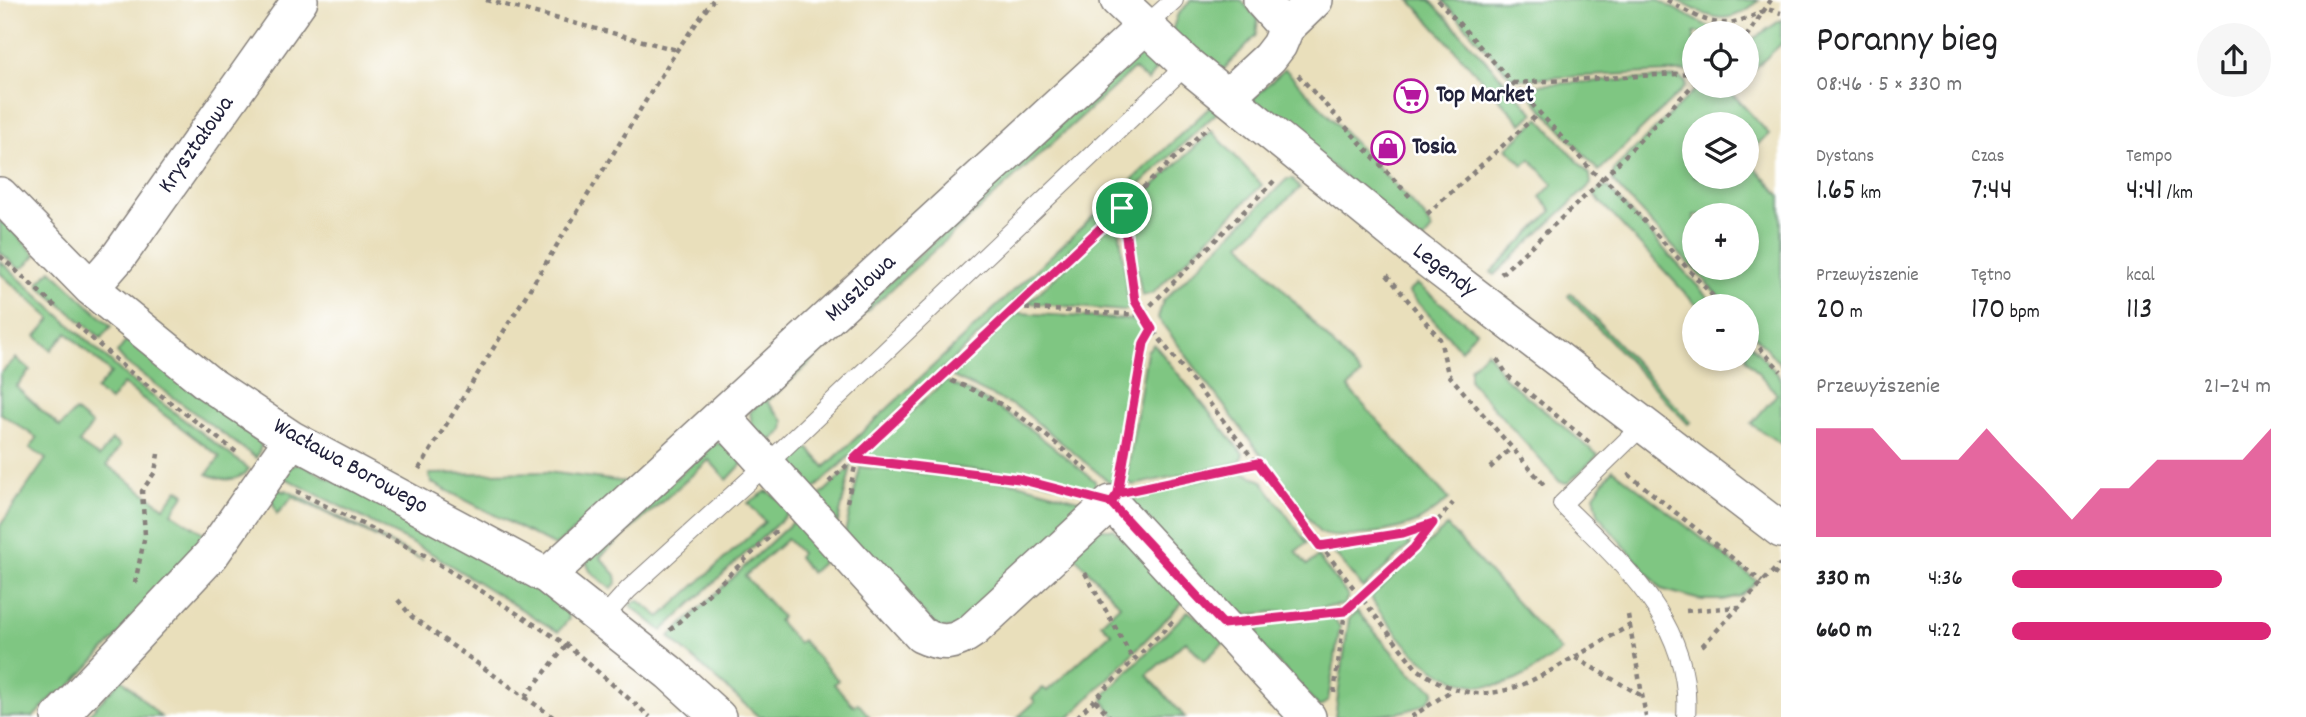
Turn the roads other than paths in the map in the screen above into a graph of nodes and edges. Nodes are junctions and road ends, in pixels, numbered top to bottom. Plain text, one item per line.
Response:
1 (300, 0) edge
2 (1118, 0) edge
3 (1174, 0) edge
4 (1261, 0) edge
5 (1315, 0) edge
6 (1144, 27) junction
7 (1282, 36) junction
8 (1184, 62) junction
9 (1231, 99) junction
10 (0, 195) edge
11 (92, 288) junction
12 (723, 417) junction
13 (1643, 425) junction
14 (292, 439) junction
15 (766, 465) junction
16 (1781, 530) edge
17 (547, 576) junction
18 (603, 618) junction
19 (1320, 710) edge
20 (59, 717) edge
21 (718, 717) edge
22 (1686, 717) edge

1 - 11 street, Kryształowa
2 - 6 street, Legendy
3 - 6 lane, Muszlowa
4 - 7 street
5 - 7 street
6 - 8 street, Legendy
6 - 12 street, Muszlowa
7 - 9 street
8 - 9 street, Legendy
8 - 15 lane
9 - 13 street, Legendy
10 - 11 street, Wacława Borowego
11 - 14 street, Wacława Borowego
12 - 15 street
12 - 17 street, Muszlowa
13 - 16 street, Legendy
13 - 22 lane
14 - 17 street, Wacława Borowego
14 - 20 street
15 - 18 lane
15 - 19 street
17 - 18 street, Wacława Borowego
18 - 21 street, Wacława Borowego

